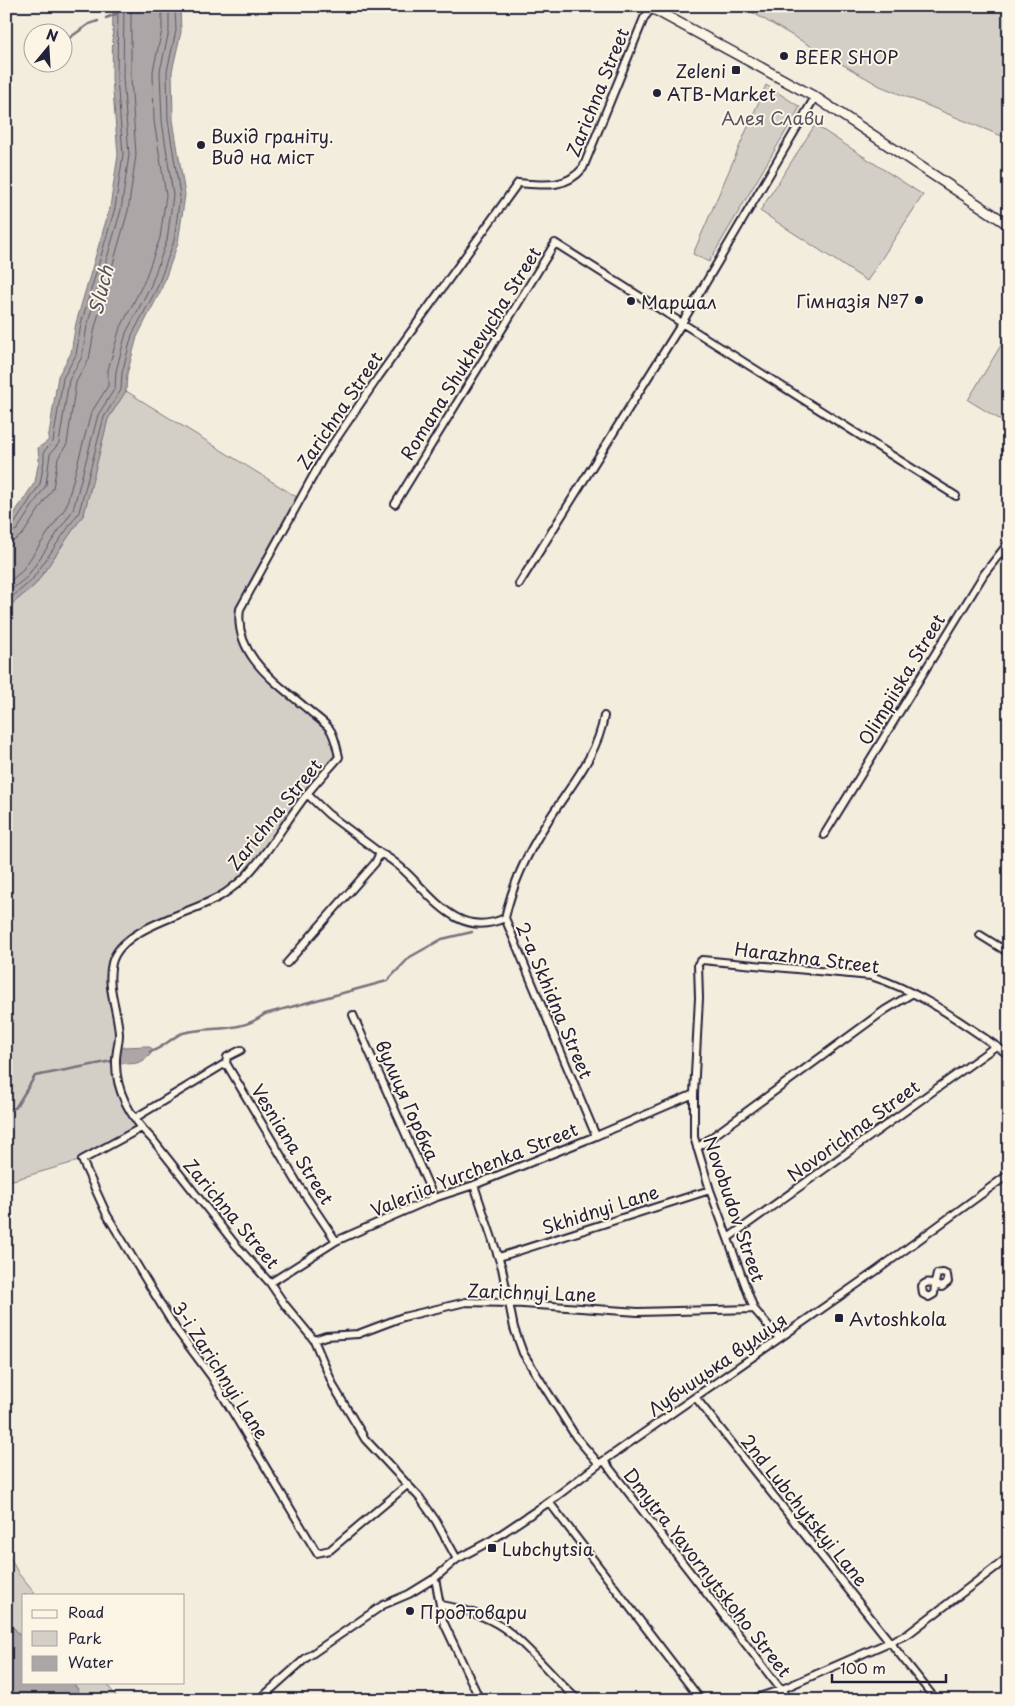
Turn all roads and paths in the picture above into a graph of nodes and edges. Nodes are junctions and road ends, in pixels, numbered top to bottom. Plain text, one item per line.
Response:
1 (650, 7) edge
2 (815, 96) junction
3 (1009, 225) edge
4 (682, 323) junction
5 (956, 496) dead end
6 (395, 504) dead end
7 (1009, 542) edge
8 (519, 584) dead end
9 (604, 716) dead end
10 (307, 794) junction
11 (824, 835) dead end
12 (380, 852) junction
13 (505, 918) junction
14 (980, 935) dead end
15 (1009, 953) edge
16 (702, 960) joint
17 (287, 963) dead end
18 (913, 993) junction
19 (353, 1015) dead end
20 (996, 1046) junction
21 (241, 1050) dead end
22 (1009, 1054) edge
23 (226, 1062) junction
24 (694, 1094) junction
25 (135, 1118) junction
26 (141, 1128) junction
27 (596, 1136) junction
28 (697, 1148) junction
29 (1009, 1174) edge
30 (474, 1185) junction
31 (710, 1190) junction
32 (434, 1198) junction
33 (728, 1238) junction
34 (336, 1241) junction
35 (499, 1257) junction
36 (270, 1283) junction
37 (935, 1284) joint
38 (509, 1303) junction
39 (754, 1310) junction
40 (779, 1338) junction
41 (314, 1340) junction
42 (696, 1398) junction
43 (601, 1463) junction
44 (406, 1486) junction
45 (549, 1502) junction
46 (1009, 1557) edge
47 (457, 1559) junction
48 (437, 1576) junction
49 (441, 1605) junction
50 (891, 1641) junction
51 (780, 1690) junction
52 (259, 1700) edge
53 (480, 1700) edge
54 (578, 1700) edge
55 (701, 1700) edge
56 (750, 1700) edge
57 (789, 1700) edge
58 (936, 1700) edge

1 - 2 main road
1 - 10 street, Zarichna Street
2 - 3 main road
2 - 4 street
4 - 5 street, Romana Shukhevycha Street
4 - 6 street, Romana Shukhevycha Street
4 - 8 street
7 - 11 street, Olimpiiska Street
9 - 13 street, 2-a Skhidna Street
10 - 12 street
10 - 25 street, Zarichna Street
12 - 13 street
12 - 17 street
13 - 27 street, 2-a Skhidna Street
14 - 15 street
16 - 18 street, Harazhna Street
16 - 24 street, Novobudov Street
18 - 20 street, Harazhna Street
18 - 28 street
19 - 32 street, вулиця Горбка
20 - 22 street, Harazhna Street
20 - 33 street, Novorichna Street
21 - 23 street
23 - 25 street
23 - 34 street, Vesniana Street
24 - 27 street, Valeriia Yurchenka Street
24 - 28 street, Novobudov Street
25 - 26 street, Zarichna Street
26 - 36 street, Zarichna Street
26 - 44 street, 3-i Zarichnyi Lane
27 - 30 street, Valeriia Yurchenka Street
28 - 31 street, Novobudov Street
29 - 40 street, Лубчицька вулиця
30 - 32 street, Valeriia Yurchenka Street
30 - 35 street, Dmytra Yavornytskoho Street
31 - 33 street, Novobudov Street
31 - 35 street, Skhidnyi Lane
32 - 34 street, Valeriia Yurchenka Street
33 - 39 street, Novobudov Street
34 - 36 street, Valeriia Yurchenka Street
35 - 38 street, Dmytra Yavornytskoho Street
36 - 41 street, Zarichna Street
37 - 37 street
38 - 39 street, Zarichnyi Lane
38 - 41 street, Zarichnyi Lane
38 - 43 street, Dmytra Yavornytskoho Street
39 - 40 street, Novobudov Street
40 - 42 street, Лубчицька вулиця
41 - 44 street, Zarichna Street
42 - 43 street, Лубчицька вулиця
42 - 50 street, 2nd Lubchytskyi Lane
43 - 45 street, Лубчицька вулиця
43 - 51 street, Dmytra Yavornytskoho Street
44 - 47 street, Zarichna Street
45 - 47 street, Лубчицька вулиця
45 - 55 street
46 - 50 street
47 - 48 street, Лубчицька вулиця
48 - 49 street
48 - 52 street, Лубчицька вулиця
49 - 53 street
49 - 54 street
50 - 51 street
50 - 58 street, 2nd Lubchytskyi Lane
51 - 56 street
51 - 57 street, Dmytra Yavornytskoho Street

